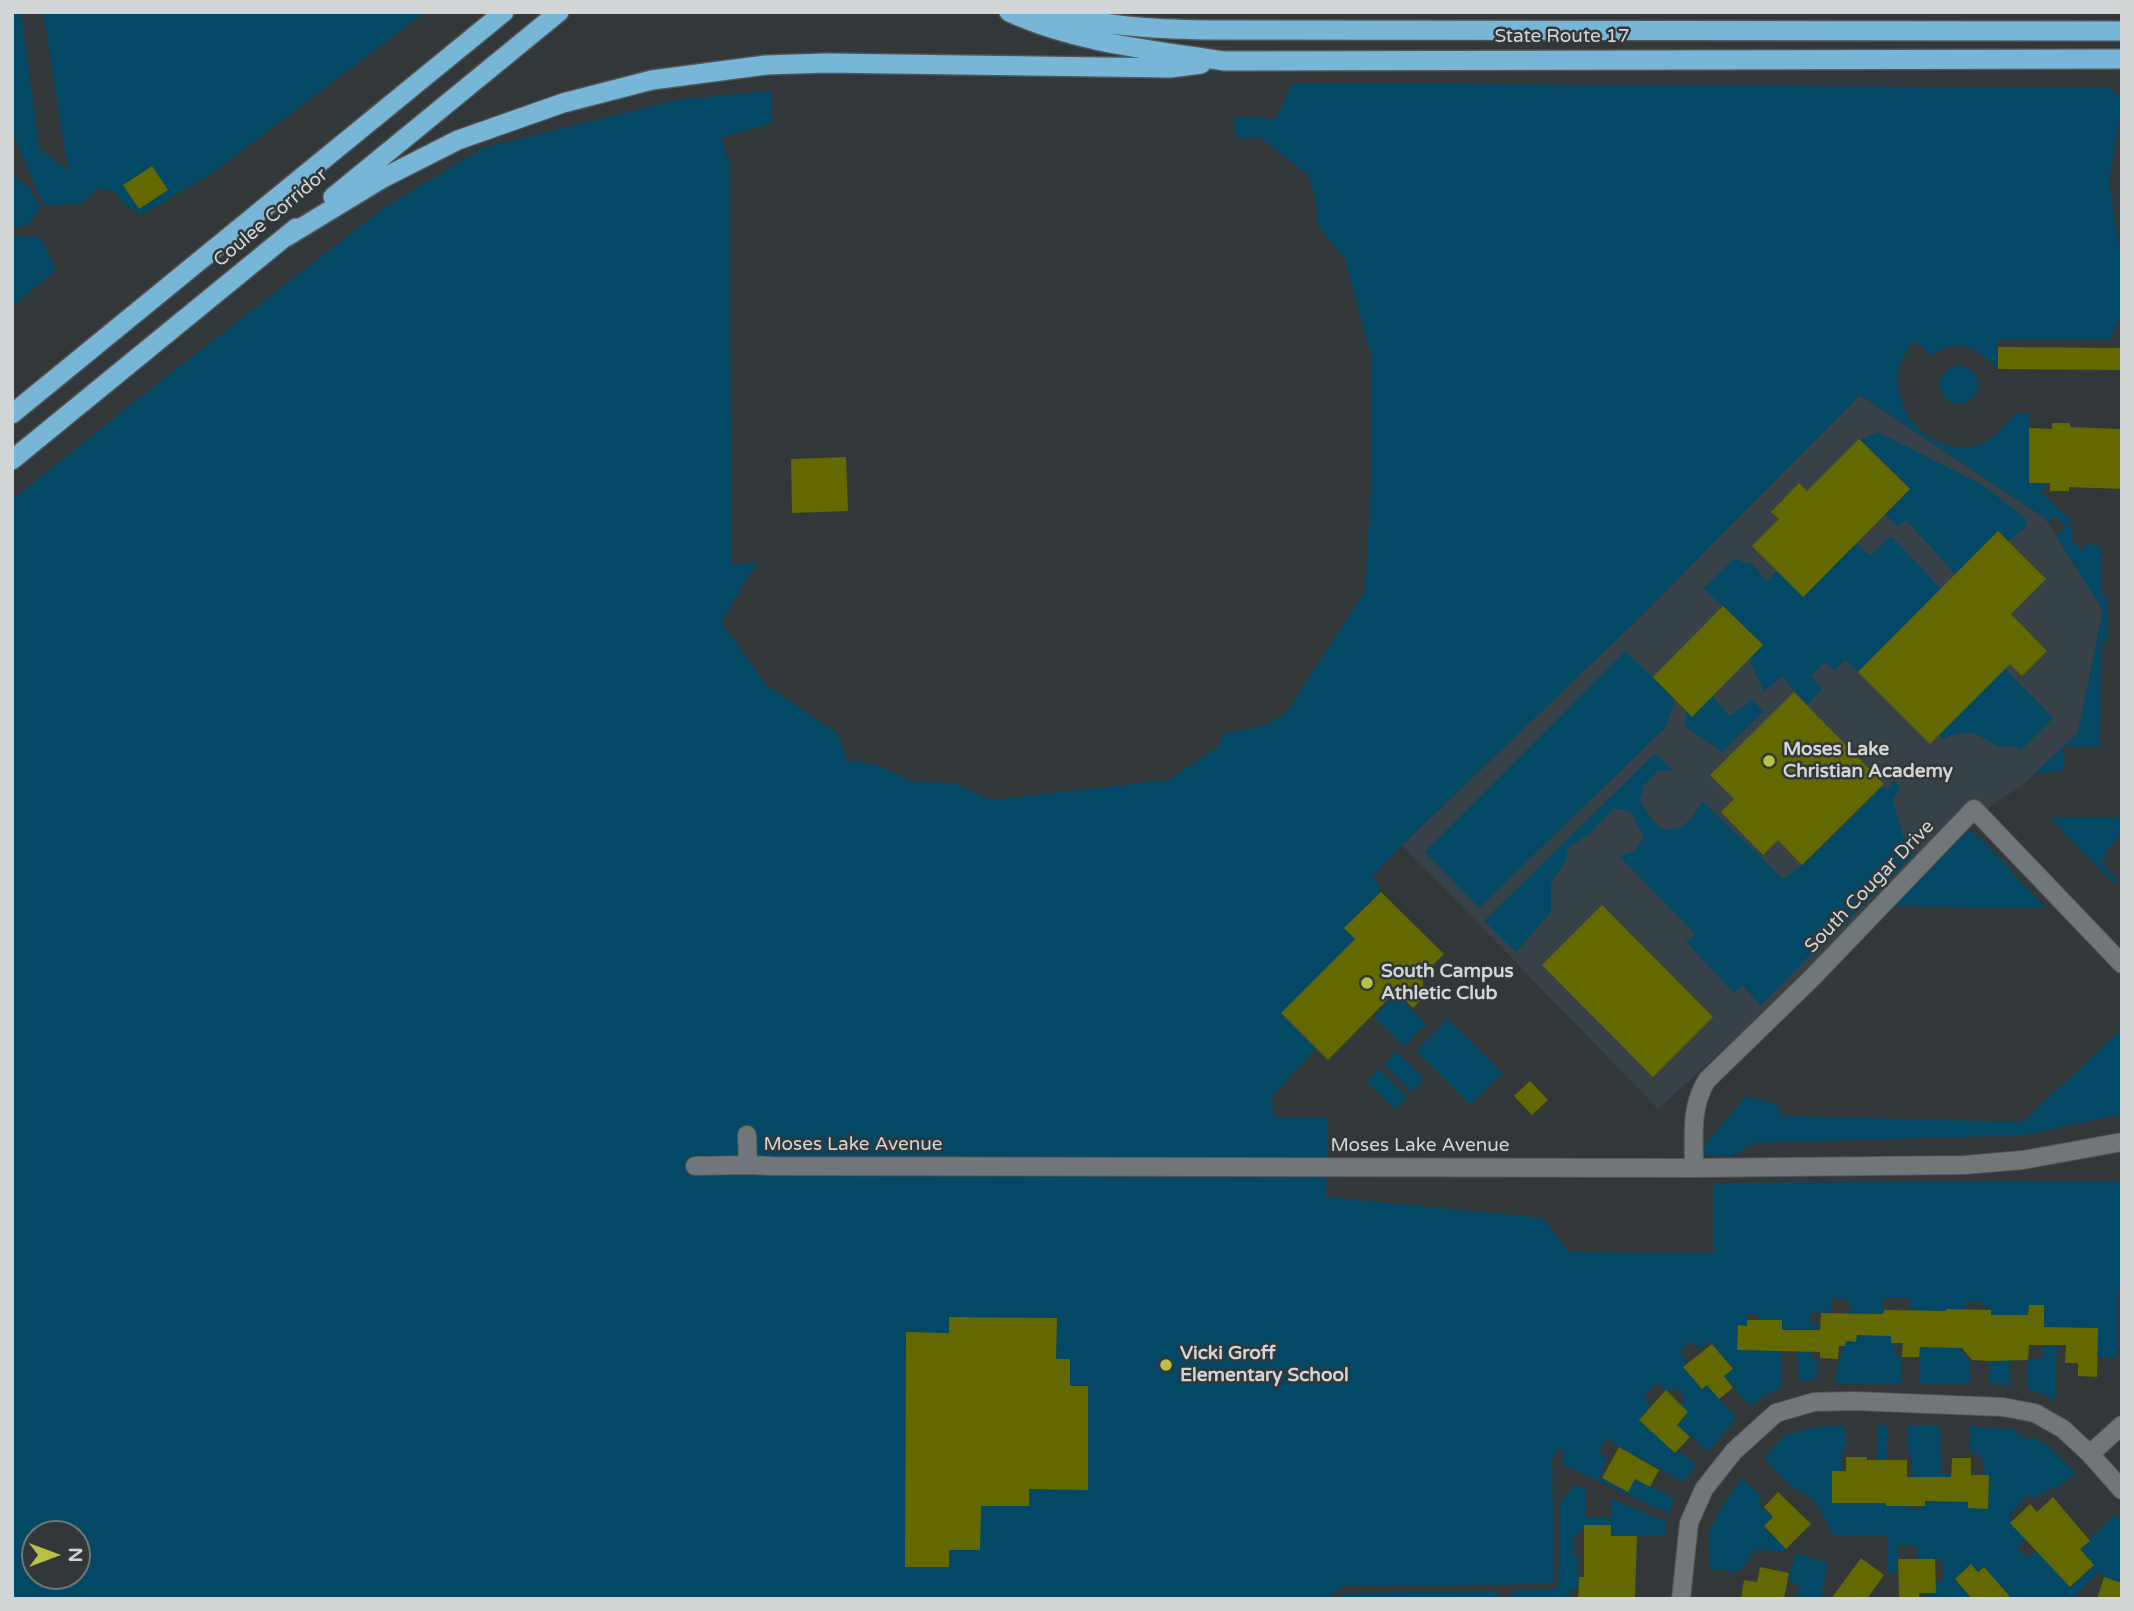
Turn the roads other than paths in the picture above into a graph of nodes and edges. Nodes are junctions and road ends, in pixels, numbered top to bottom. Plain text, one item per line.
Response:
1 (504, 12) edge
2 (559, 12) edge
3 (1009, 12) edge
4 (1048, 12) edge
5 (2122, 31) edge
6 (2122, 59) edge
7 (1224, 61) junction
8 (286, 237) junction
9 (12, 414) edge
10 (12, 460) edge
11 (2122, 964) edge
12 (747, 1135) dead end
13 (2122, 1142) edge
14 (695, 1166) dead end
15 (748, 1166) junction
16 (1694, 1168) junction
17 (2122, 1425) edge
18 (2090, 1454) junction
19 (2122, 1490) edge
20 (1681, 1599) edge

1 - 9 highway, Coulee Corridor
2 - 8 highway, Coulee Corridor
3 - 7 highway, State Route 17
4 - 5 highway, State Route 17
6 - 7 highway, State Route 17
7 - 8 highway
8 - 10 highway, Coulee Corridor
11 - 16 street, South Cougar Drive
12 - 15 street, Moses Lake Avenue
13 - 16 street, Moses Lake Avenue
14 - 15 street
15 - 16 street, Moses Lake Avenue
17 - 18 street
18 - 19 street
18 - 20 street

